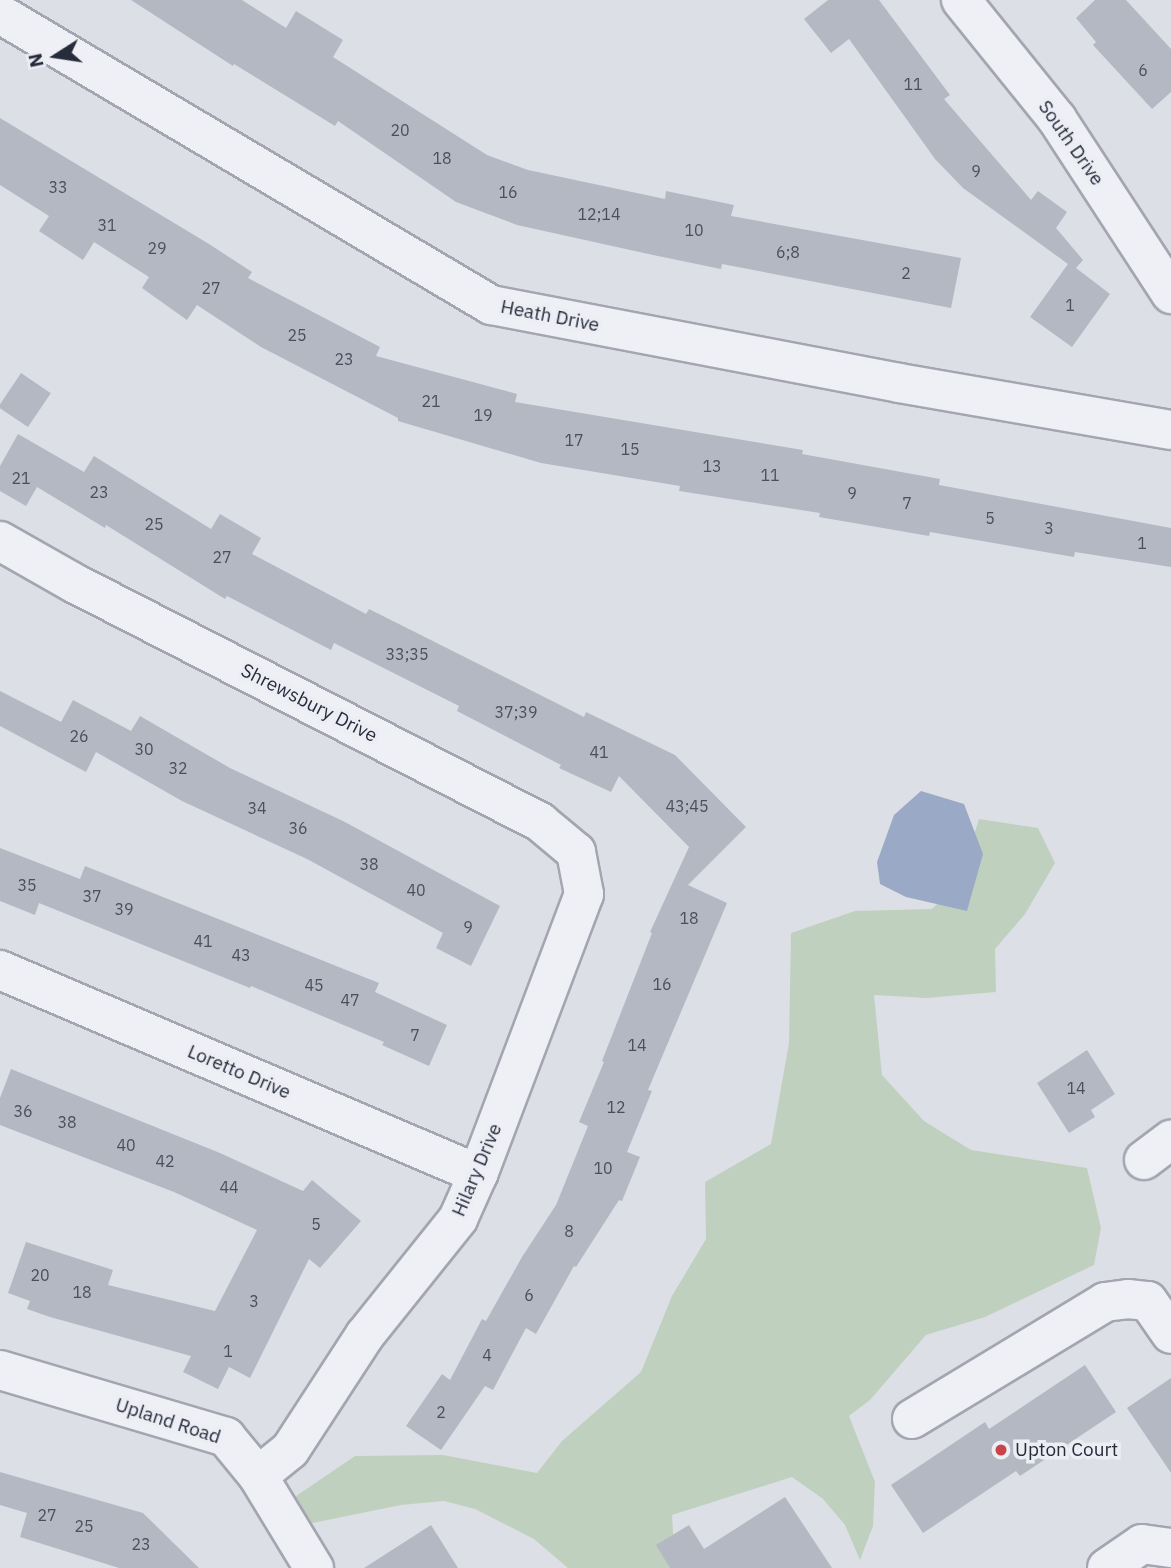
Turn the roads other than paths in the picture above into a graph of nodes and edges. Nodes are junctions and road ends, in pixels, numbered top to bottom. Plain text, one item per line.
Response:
1 (961, 0) edge
2 (0, 14) edge
3 (1171, 294) edge
4 (1171, 430) edge
5 (0, 541) edge
6 (584, 894) joint
7 (0, 970) edge
8 (478, 1174) junction
9 (1171, 1334) edge
10 (0, 1370) edge
11 (912, 1419) dead end
12 (258, 1476) junction
13 (1171, 1548) edge
14 (314, 1568) edge
15 (1107, 1568) edge

1 - 3 street, South Drive
2 - 4 street, Heath Drive
5 - 6 street, Shrewsbury Drive
6 - 8 street, Hilary Drive
7 - 8 street, Loretto Drive
8 - 12 street, Hilary Drive
9 - 11 street
10 - 12 street, Upland Road
12 - 14 street, Upland Road
13 - 15 street

